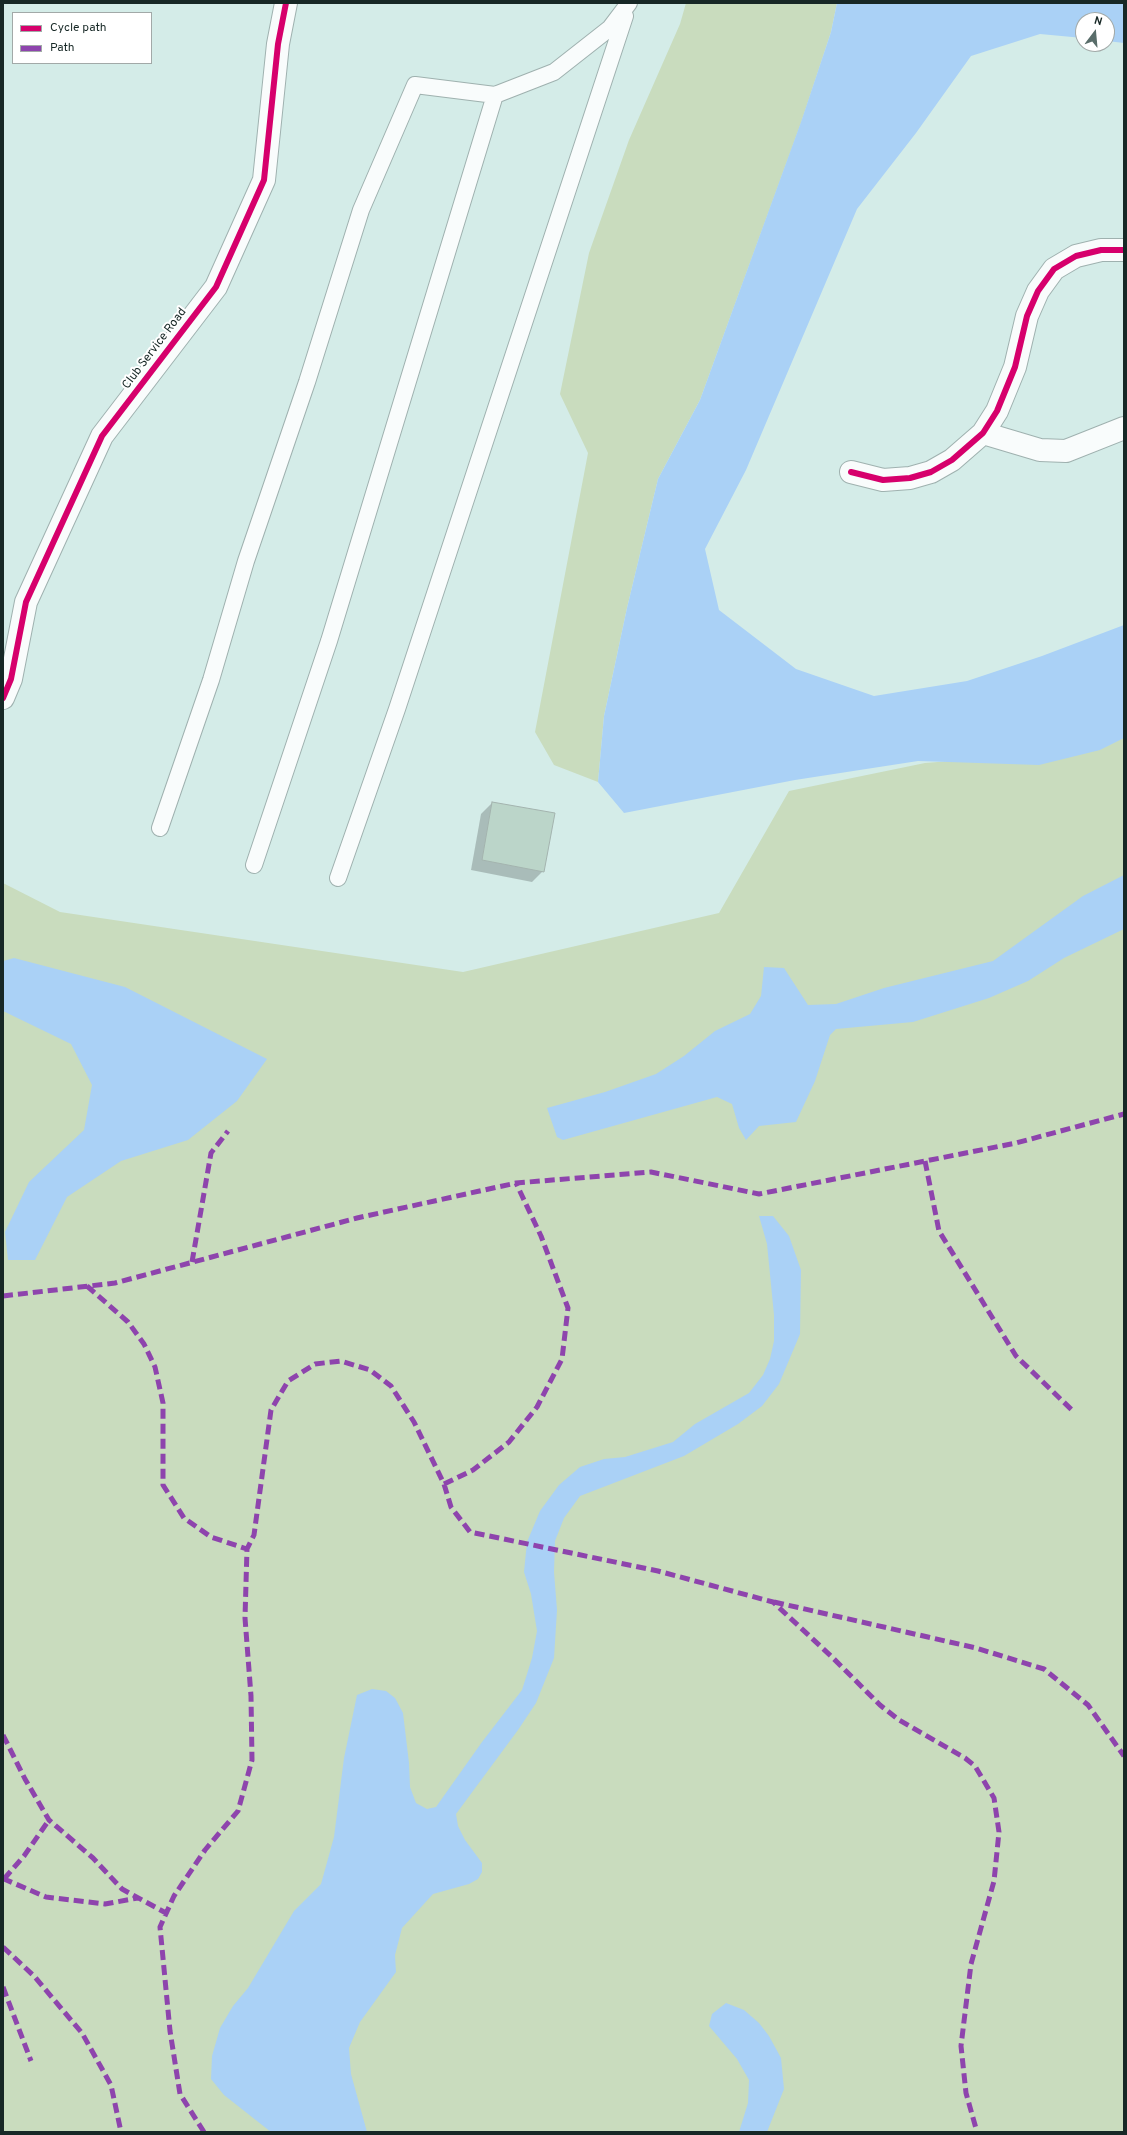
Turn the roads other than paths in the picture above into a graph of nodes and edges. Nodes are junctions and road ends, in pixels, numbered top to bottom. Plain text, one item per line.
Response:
1 (286, 3) edge
2 (629, 3) edge
3 (495, 95) junction
4 (1124, 250) edge
5 (1124, 428) edge
6 (983, 433) junction
7 (851, 472) dead end
8 (3, 698) edge
9 (160, 828) dead end
10 (254, 865) dead end
11 (338, 878) dead end

1 - 8 street, Club Service Road
2 - 3 lane
2 - 11 lane
3 - 9 lane
3 - 10 lane
4 - 6 street
5 - 6 street
6 - 7 street

